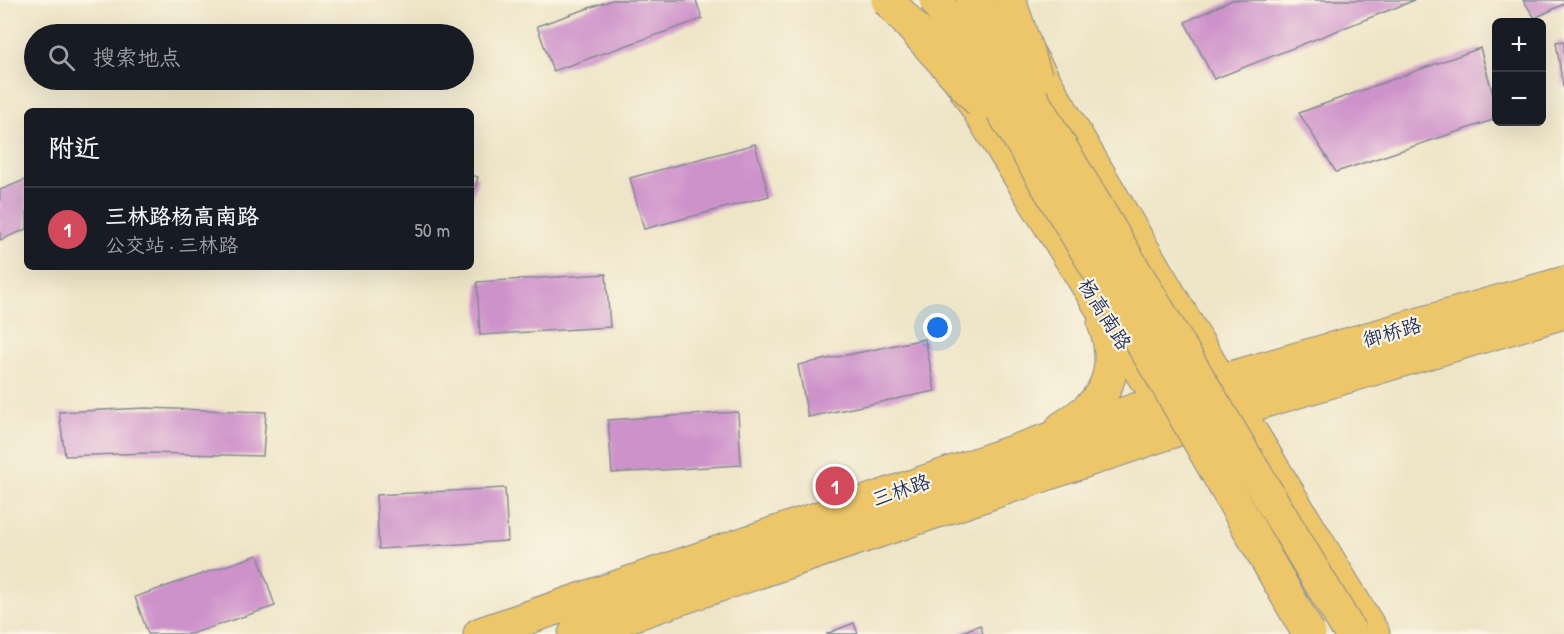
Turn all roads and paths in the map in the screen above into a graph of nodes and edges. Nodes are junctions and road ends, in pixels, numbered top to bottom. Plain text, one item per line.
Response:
1 (888, 0) edge
2 (910, 0) edge
3 (936, 0) edge
4 (973, 0) edge
5 (997, 0) edge
6 (1009, 0) edge
7 (1056, 139) junction
8 (1028, 155) junction
9 (1564, 284) edge
10 (1096, 300) junction
11 (1564, 312) edge
12 (1220, 381) junction
13 (1328, 382) junction
14 (1238, 409) junction
15 (1169, 415) junction
16 (1029, 446) junction
17 (1272, 467) junction
18 (480, 634) edge
19 (575, 634) edge
20 (1292, 634) edge
21 (1309, 634) edge
22 (1351, 634) edge
23 (1373, 634) edge

1 - 8 main road, bridge
2 - 10 main road, 杨高南路
3 - 8 main road, 杨高南路, bridge
4 - 7 main road, bridge
5 - 12 main road
6 - 7 main road, bridge
7 - 22 main road, bridge
8 - 21 main road, 杨高南路, bridge
9 - 12 main road, 御桥路
10 - 15 main road, 杨高南路
10 - 16 main road
11 - 13 main road, 御桥路
12 - 14 main road
12 - 15 main road, 三林路
13 - 14 main road, 御桥路
13 - 17 main road
14 - 15 main road, 三林路
14 - 17 main road
15 - 16 main road, 三林路
15 - 19 main road, 三林路
15 - 20 main road, 杨高南路
16 - 18 main road, 三林路
17 - 23 main road

